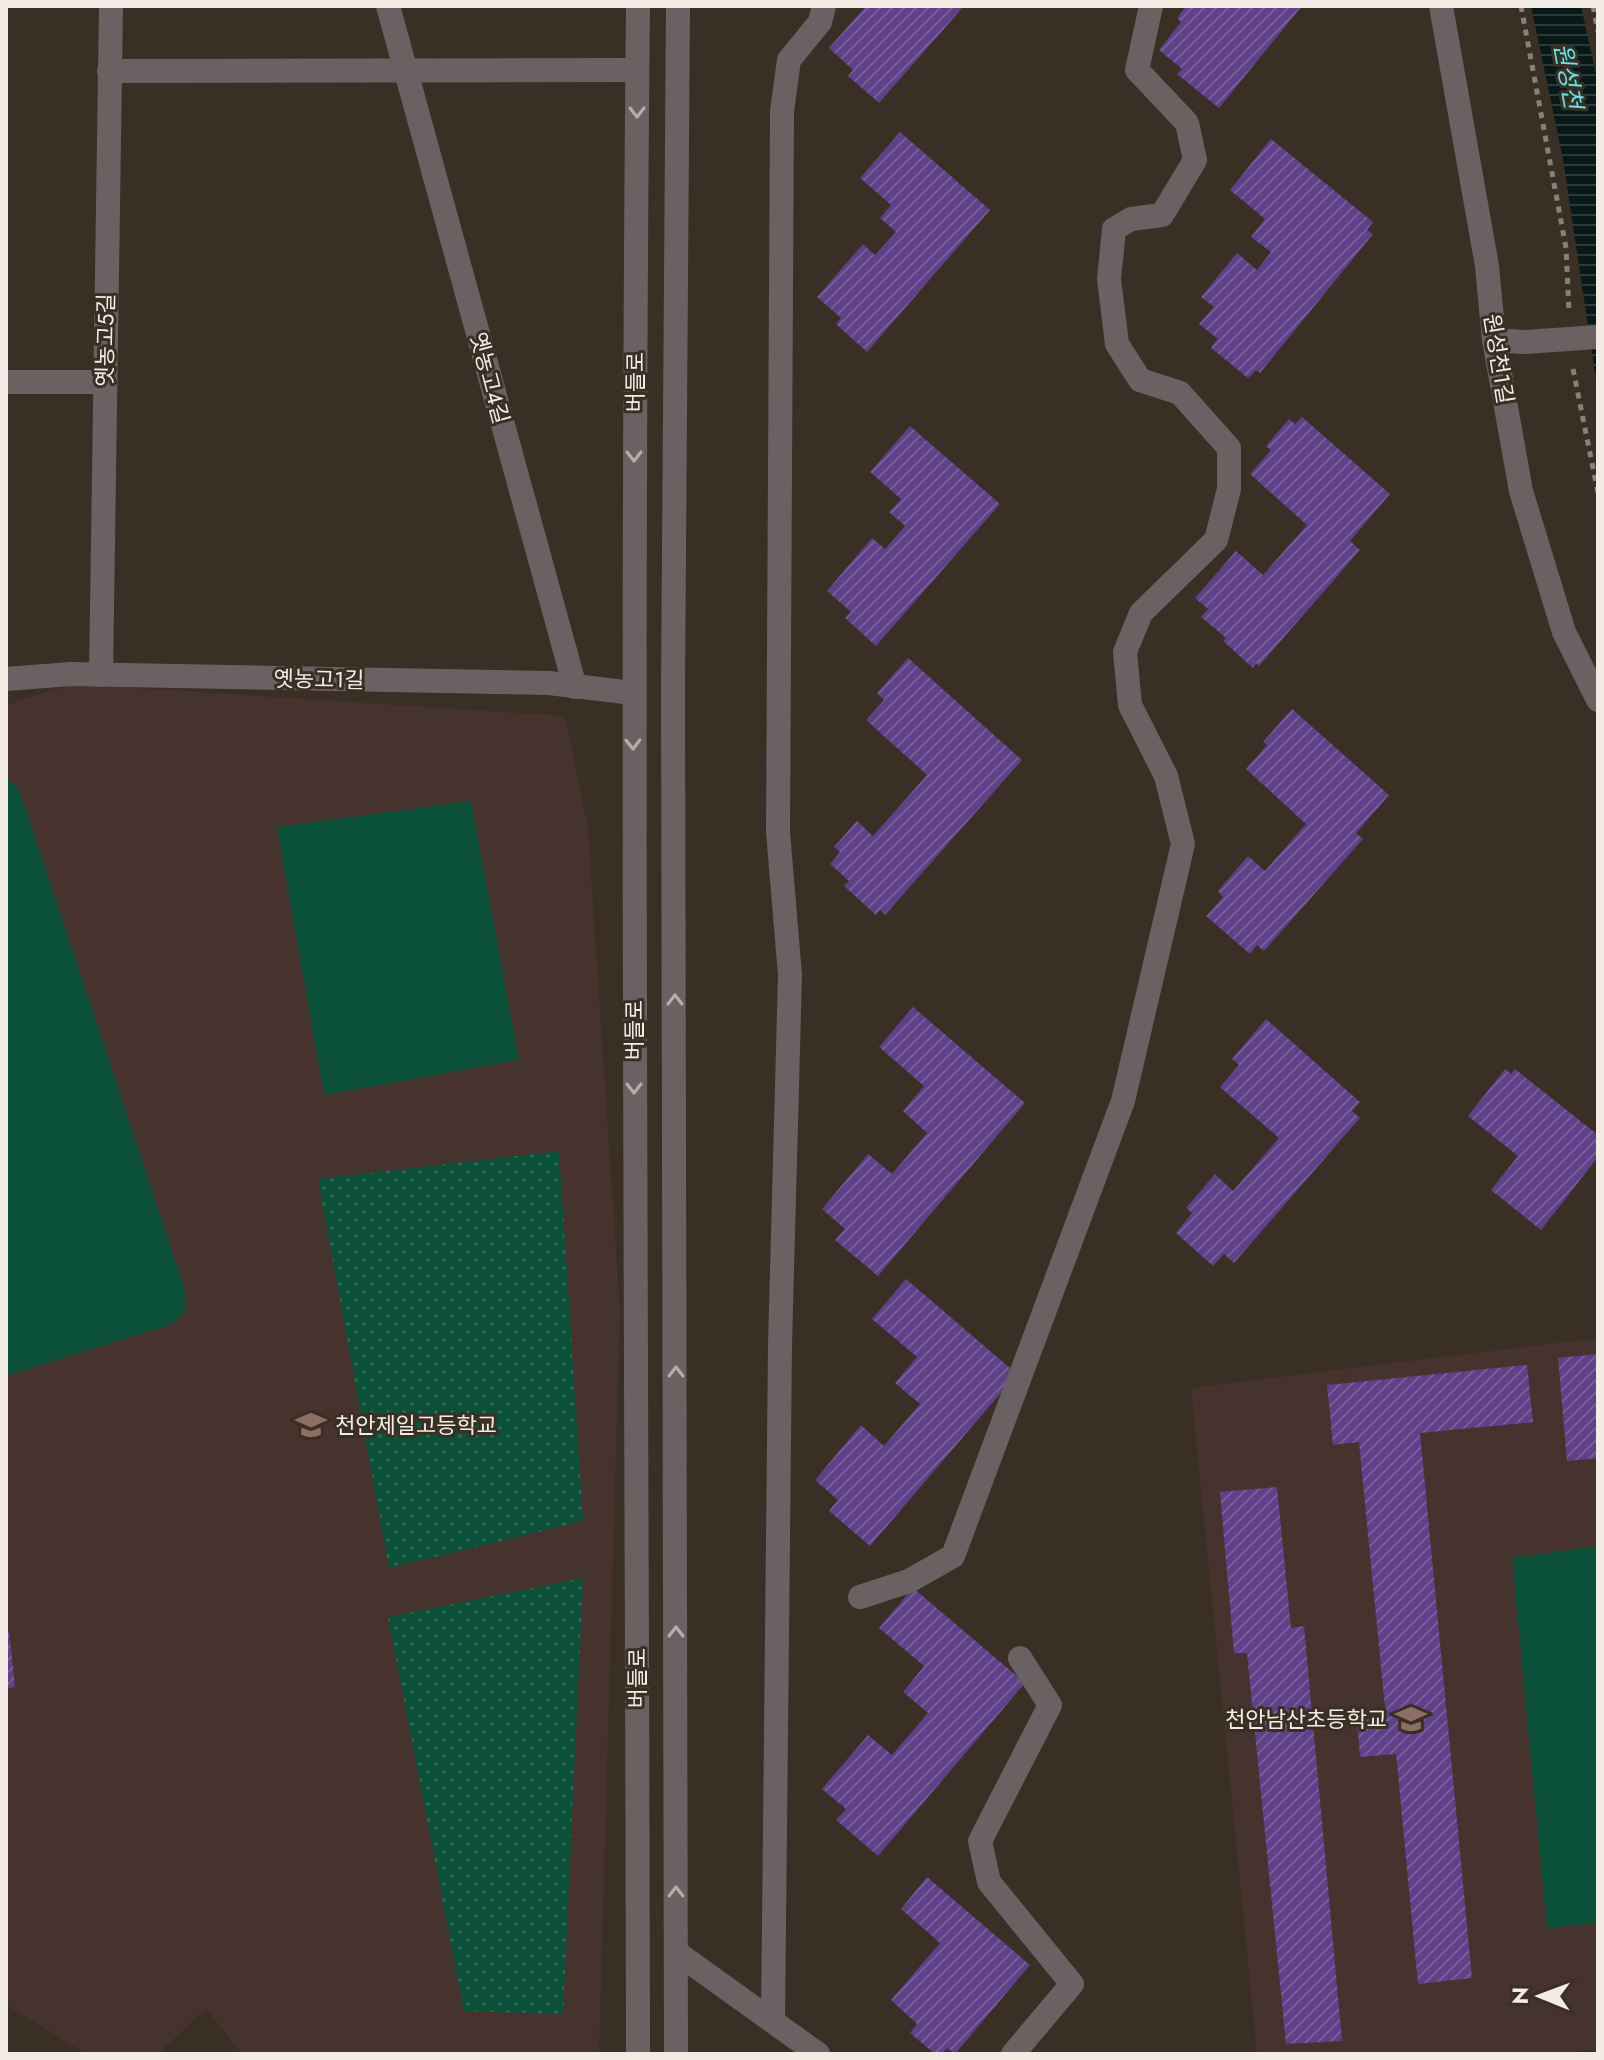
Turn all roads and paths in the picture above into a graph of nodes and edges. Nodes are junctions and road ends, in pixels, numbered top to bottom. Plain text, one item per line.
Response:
1 (111, 6) edge
2 (388, 6) edge
3 (638, 6) edge
4 (678, 6) edge
5 (824, 6) edge
6 (1151, 6) edge
7 (1441, 6) edge
8 (1521, 6) edge
9 (1593, 6) edge
10 (1598, 32) edge
11 (408, 69) junction
12 (637, 70) junction
13 (109, 71) junction
14 (1569, 326) dead end
15 (1598, 337) edge
16 (1494, 340) junction
17 (1570, 357) dead end
18 (6, 382) edge
19 (104, 382) junction
20 (1598, 493) edge
21 (101, 675) junction
22 (7, 680) edge
23 (575, 687) junction
24 (633, 693) junction
25 (1598, 700) edge
26 (860, 1597) dead end
27 (1020, 1658) dead end
28 (676, 1952) junction
29 (773, 2021) junction
30 (638, 2054) edge
31 (676, 2054) edge
32 (818, 2054) edge
33 (1013, 2054) edge

1 - 13 street, 옛농고5길
2 - 11 street, 옛농고4길
3 - 12 street, 버들로
28 -> 4 street, 버들로
5 - 29 street
6 - 26 street
7 - 16 street, 원성천1길
8 - 14 path
9 - 10 path
11 - 12 street
11 - 13 street
11 - 23 street, 옛농고4길
12 -> 24 street, 버들로
13 - 19 street, 옛농고5길
15 - 16 street
16 - 25 street, 원성천1길
17 - 20 path
18 - 19 street
19 - 21 street, 옛농고5길
21 - 22 street, 옛농고1길
21 - 23 street, 옛농고1길
23 - 24 street, 옛농고1길
24 -> 30 street, 버들로
27 - 33 street
28 - 29 street
28 - 31 street, 버들로
29 - 32 street

